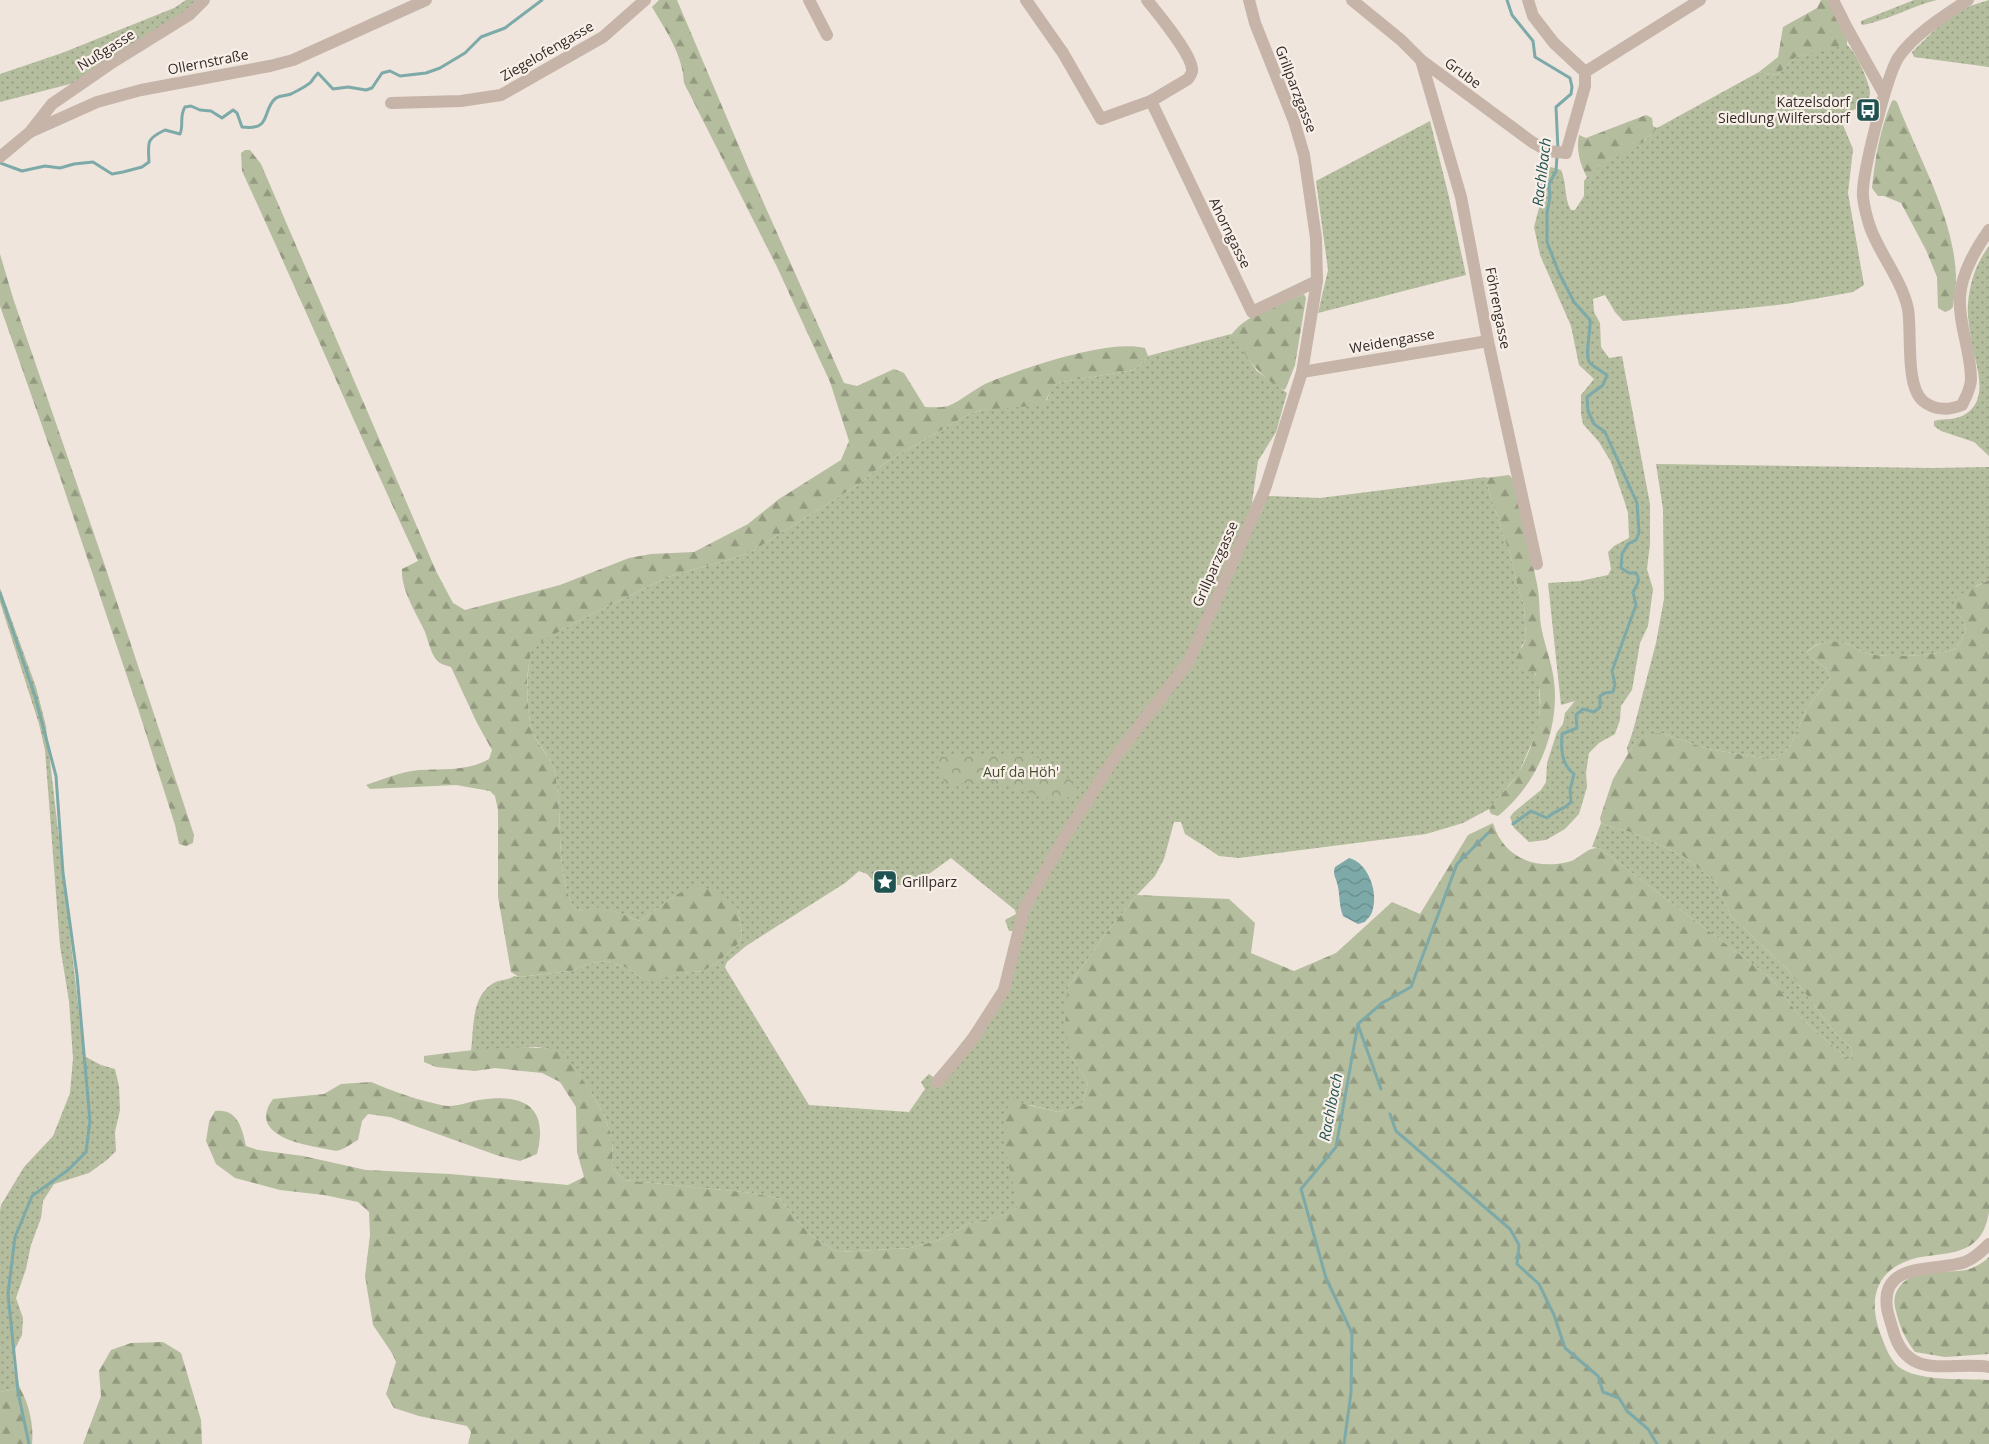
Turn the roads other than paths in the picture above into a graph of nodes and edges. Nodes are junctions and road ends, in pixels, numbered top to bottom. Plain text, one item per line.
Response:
1 (204, 0) edge
2 (426, 0) edge
3 (645, 0) edge
4 (809, 0) edge
5 (1026, 0) edge
6 (1147, 0) edge
7 (1249, 0) edge
8 (1352, 0) edge
9 (1528, 0) edge
10 (1700, 0) edge
11 (1833, 0) edge
12 (1968, 0) edge
13 (827, 35) dead end
14 (1421, 60) junction
15 (1585, 72) junction
16 (1884, 94) junction
17 (1151, 101) junction
18 (391, 103) dead end
19 (30, 132) junction
20 (1, 156) edge
21 (1989, 230) edge
22 (1317, 280) junction
23 (1488, 340) junction
24 (1302, 372) junction
25 (1537, 564) dead end
26 (937, 1082) dead end
27 (1989, 1244) edge
28 (1989, 1367) edge

1 - 19 street, Nußgasse
2 - 19 street, Ollernstraße
3 - 18 street, Ziegelofengasse
4 - 13 street
5 - 17 street
6 - 17 street
7 - 22 street, Grillparzgasse
8 - 14 street, Grube
9 - 15 street
10 - 15 street
11 - 16 street
12 - 16 street
14 - 15 street, Grube
14 - 23 street, Föhrengasse
16 - 21 street
17 - 22 street, Ahorngasse
19 - 20 street, Ollernstraße
22 - 24 street, Grillparzgasse
23 - 24 street, Weidengasse
23 - 25 street, Föhrengasse
24 - 26 street, Grillparzgasse
27 - 28 street

